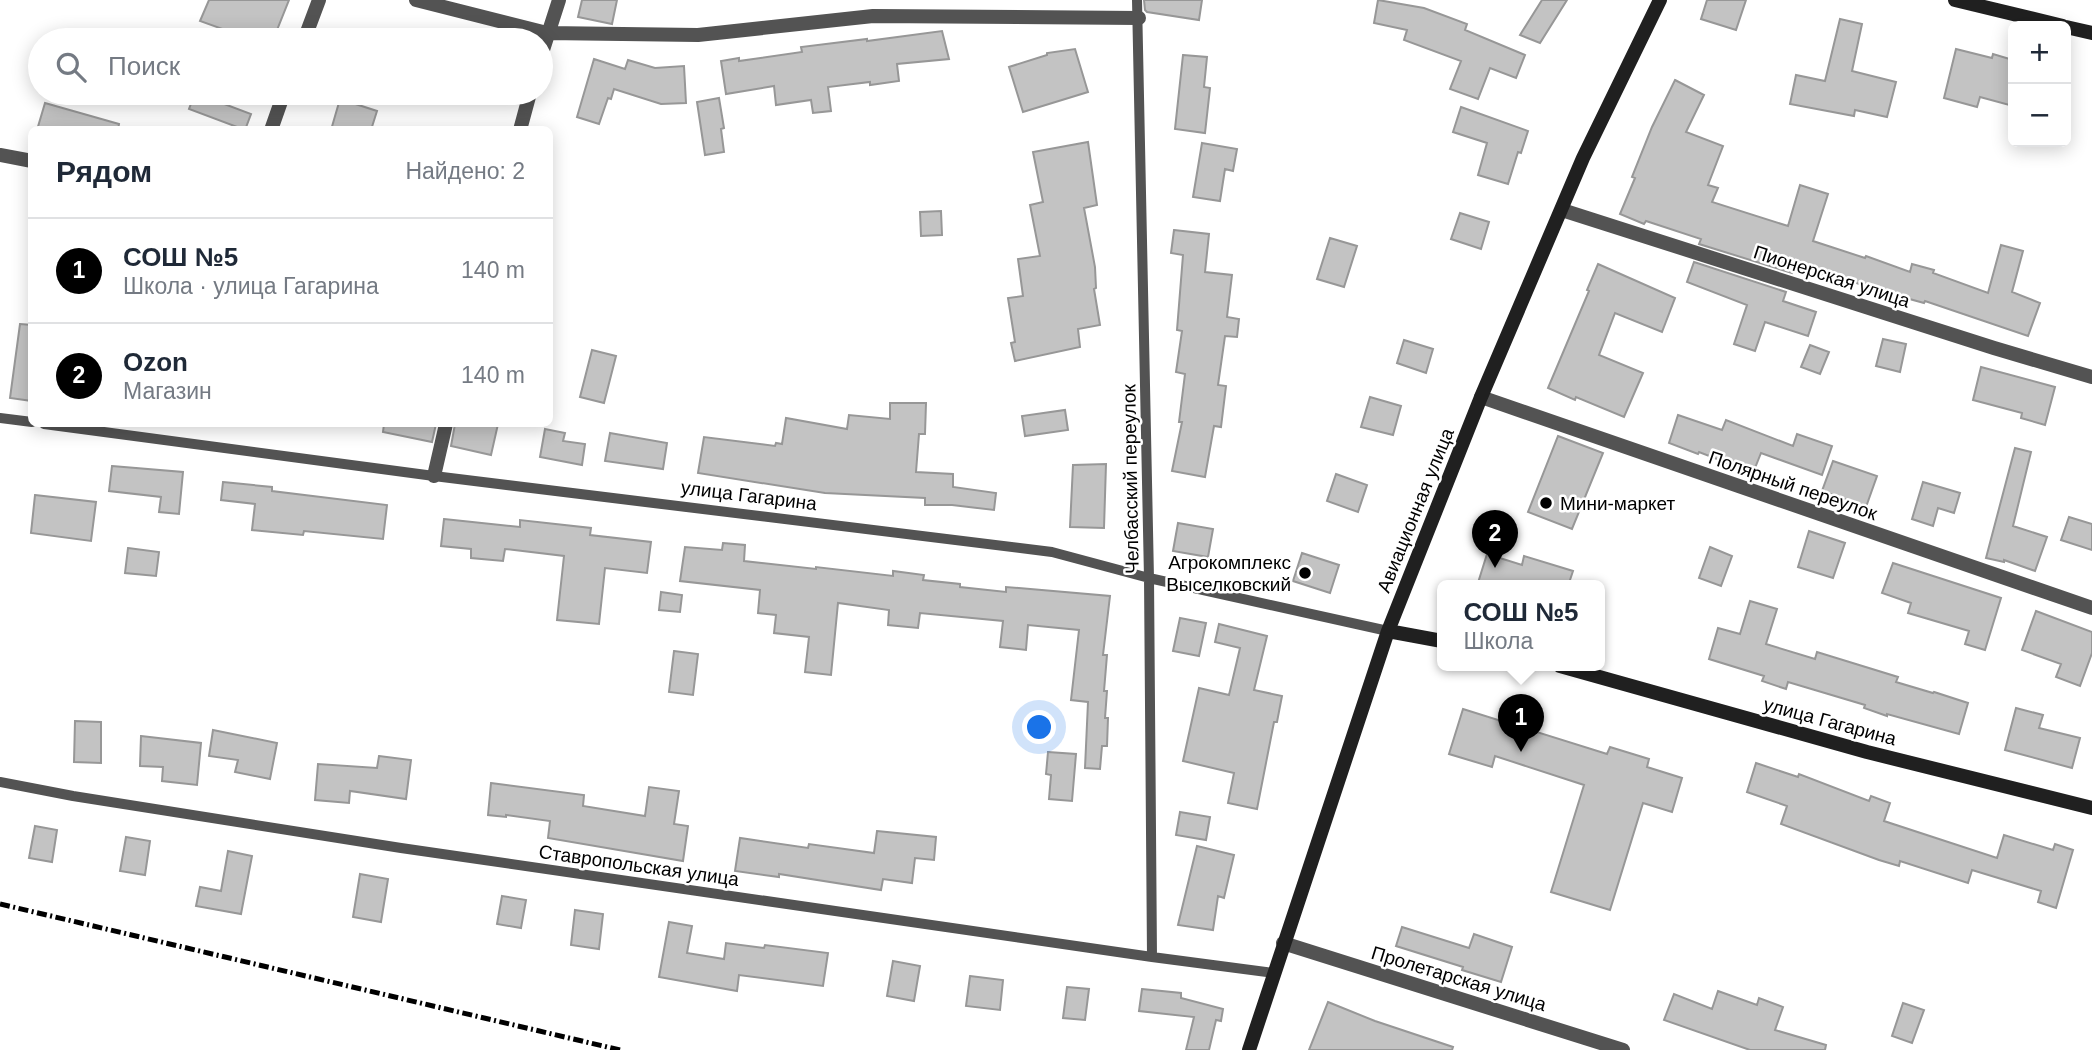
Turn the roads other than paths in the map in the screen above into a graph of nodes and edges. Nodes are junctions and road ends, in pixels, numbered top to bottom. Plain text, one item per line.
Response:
1 (319, 0) edge
2 (415, 0) edge
3 (559, 0) edge
4 (1137, 0) edge
5 (1660, 0) edge
6 (1955, 0) edge
7 (1139, 18) junction
8 (2040, 21) edge
9 (308, 28) edge
10 (527, 28) edge
11 (549, 28) edge
12 (2071, 28) edge
13 (553, 33) edge
14 (2092, 33) edge
15 (280, 105) edge
16 (527, 105) edge
17 (272, 126) edge
18 (521, 126) edge
19 (0, 155) edge
20 (28, 159) edge
21 (1562, 210) junction
22 (2092, 377) edge
23 (1481, 397) junction
24 (0, 418) edge
25 (28, 422) edge
26 (66, 427) edge
27 (445, 427) edge
28 (434, 476) junction
29 (1149, 578) junction
30 (2092, 608) edge
31 (1388, 631) junction
32 (1437, 639) edge
33 (1578, 671) edge
34 (0, 782) edge
35 (2092, 808) edge
36 (1283, 943) junction
37 (1152, 957) junction
38 (1274, 973) junction
39 (1249, 1050) edge
40 (1623, 1050) edge

1 - 9 street
2 - 10 street
3 - 11 street
4 - 7 lane, Челбасский переулок
5 - 21 main road, Авиационная улица
6 - 8 main road
7 - 13 street
7 - 29 lane, Челбасский переулок
12 - 14 main road
15 - 17 street
16 - 18 street
19 - 20 street
21 - 22 street, Пионерская улица
21 - 23 main road, Авиационная улица
23 - 30 street, Полярный переулок
23 - 31 main road, Авиационная улица
24 - 25 lane
26 - 28 lane, улица Гагарина
27 - 28 street
28 - 29 lane, улица Гагарина
29 - 31 lane, улица Гагарина
29 - 37 lane, Челбасский переулок
31 - 32 main road, улица Гагарина
31 - 36 main road, Авиационная улица
33 - 35 main road, улица Гагарина
34 - 37 lane, Ставропольская улица
36 - 38 main road, Авиационная улица
36 - 40 street, Пролетарская улица
37 - 38 lane, Ставропольская улица
38 - 39 main road, Авиационная улица

